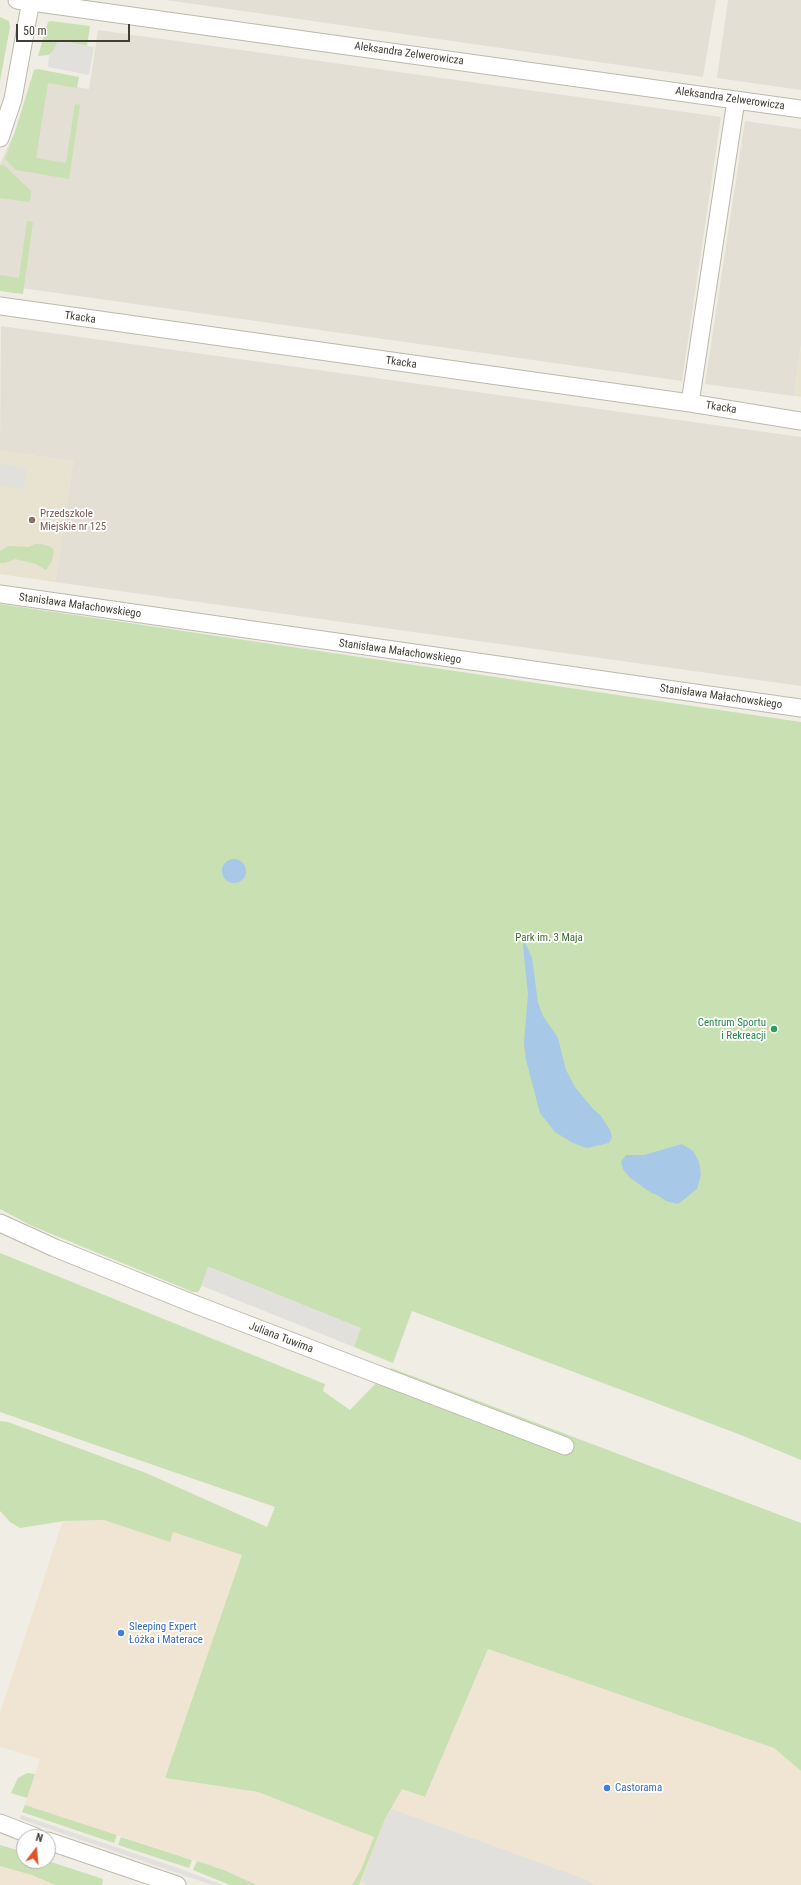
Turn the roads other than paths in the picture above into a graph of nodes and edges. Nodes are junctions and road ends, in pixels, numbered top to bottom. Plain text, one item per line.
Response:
1 (26, 1) edge
2 (736, 100) junction
3 (801, 109) edge
4 (0, 138) edge
5 (0, 306) edge
6 (690, 403) junction
7 (801, 421) edge
8 (0, 594) edge
9 (801, 708) edge
10 (0, 1223) edge
11 (565, 1446) dead end
12 (0, 1823) edge
13 (16, 1829) edge
14 (56, 1844) edge
15 (177, 1885) edge

1 - 2 street, Aleksandra Zelwerowicza
1 - 4 street
2 - 3 street, Aleksandra Zelwerowicza
2 - 6 street
5 - 6 street, Tkacka
6 - 7 street, Tkacka
8 - 9 street, Stanisława Małachowskiego
10 - 11 street, Juliana Tuwima
12 - 13 street
14 - 15 street

